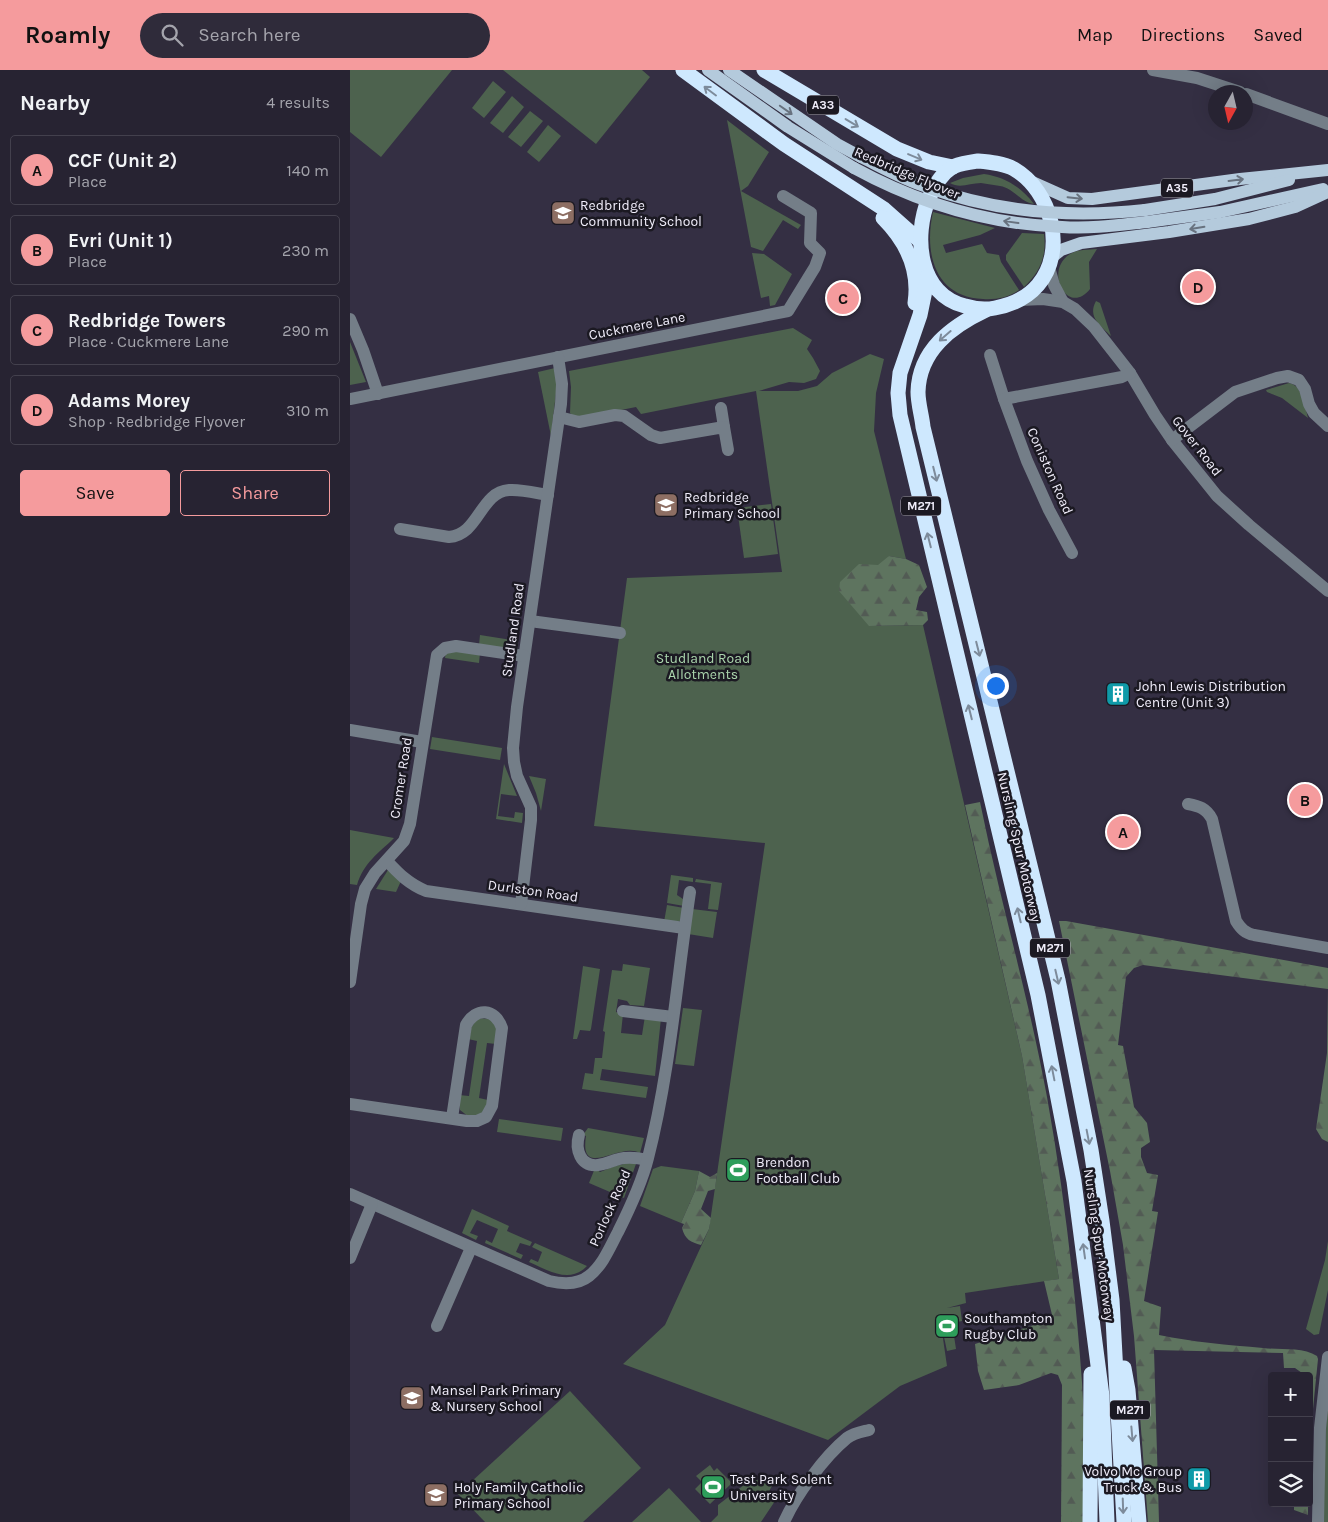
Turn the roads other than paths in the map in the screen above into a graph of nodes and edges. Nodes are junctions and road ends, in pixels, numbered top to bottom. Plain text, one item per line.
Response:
1 (682, 70) edge
2 (708, 70) edge
3 (729, 70) edge
4 (764, 70) edge
5 (1153, 70) edge
6 (1218, 85) edge
7 (1253, 97) edge
8 (1328, 124) edge
9 (858, 162) junction
10 (953, 166) junction
11 (1328, 170) edge
12 (1030, 181) junction
13 (850, 188) junction
14 (1328, 188) edge
15 (1328, 192) edge
16 (783, 196) dead end
17 (1146, 216) junction
18 (920, 241) junction
19 (1050, 263) junction
20 (928, 276) junction
21 (1020, 300) junction
22 (1063, 302) junction
23 (986, 310) junction
24 (350, 319) edge
25 (990, 355) dead end
26 (558, 358) junction
27 (1130, 373) junction
28 (900, 374) junction
29 (378, 394) junction
30 (350, 399) edge
31 (1004, 399) junction
32 (721, 408) dead end
33 (559, 417) junction
34 (1328, 426) edge
35 (724, 427) junction
36 (1172, 440) junction
37 (728, 450) dead end
38 (548, 495) junction
39 (400, 529) dead end
40 (1072, 554) dead end
41 (1328, 591) edge
42 (530, 620) junction
43 (620, 634) dead end
44 (524, 656) junction
45 (350, 730) edge
46 (422, 742) junction
47 (1188, 804) dead end
48 (387, 861) junction
49 (690, 892) dead end
50 (521, 904) junction
51 (684, 928) junction
52 (1328, 948) edge
53 (350, 982) edge
54 (628, 1015) dead end
55 (672, 1017) junction
56 (350, 1104) edge
57 (452, 1118) junction
58 (574, 1143) dead end
59 (647, 1160) junction
60 (350, 1194) edge
61 (372, 1204) junction
62 (471, 1248) junction
63 (350, 1258) edge
64 (1090, 1299) junction
65 (1112, 1300) junction
66 (437, 1326) dead end
67 (1328, 1357) edge
68 (869, 1430) dead end
69 (784, 1522) edge
70 (1090, 1522) edge
71 (1108, 1522) edge
72 (1124, 1522) edge
73 (1139, 1522) edge
74 (1318, 1522) edge

13 -> 1 highway
2 - 9 main road, Redbridge Flyover / A35
3 -> 9 main road, Redbridge Flyover / A35
4 -> 10 highway, A33
5 - 6 street
7 - 8 street
9 - 17 main road, Redbridge Flyover / A35, bridge
10 - 12 highway
10 - 18 highway
12 -> 11 main road, A35
11 - 17 main road, Redbridge Flyover / A35
12 - 19 highway
13 - 18 highway
13 - 28 highway, M271
14 - 17 main road, Redbridge Flyover / A35
15 -> 19 main road
16 - 26 street, Cuckmere Lane
18 - 20 highway
19 - 21 highway
19 - 22 street, Gover Road
20 - 23 highway
20 - 28 highway, Nursling Spur Motorway / M271
21 - 22 street
21 - 23 highway
22 - 27 street, Gover Road
23 -> 65 highway, Nursling Spur Motorway / M271
24 - 29 street
25 - 31 street, Coniston Road
26 - 29 street, Cuckmere Lane
26 - 33 street, Studland Road
27 - 31 street
27 - 36 street, Gover Road
64 -> 28 highway, Nursling Spur Motorway / M271
29 - 30 street, Cuckmere Lane
31 - 40 street, Coniston Road
32 - 35 street
33 - 35 street
33 - 38 street, Studland Road
34 - 36 street
35 - 37 street
36 - 41 street, Gover Road
38 - 39 street
38 - 42 street, Studland Road
42 - 43 street
42 - 44 street, Studland Road
44 - 46 street, Cromer Road
44 - 50 street, Studland Road
45 - 46 street
46 - 48 street, Cromer Road
47 - 52 street
48 - 50 street, Durlston Road
48 - 53 street, Cromer Road
49 - 51 street, Porlock Road
50 - 51 street, Durlston Road
51 - 55 street, Porlock Road
54 - 55 street
55 - 59 street, Porlock Road
56 - 57 street
57 - 57 street
58 - 59 street
59 - 62 street, Porlock Road
60 - 61 street, Porlock Road
61 - 62 street, Porlock Road
61 - 63 street
62 - 66 street
64 - 70 highway, M271
64 - 71 highway, Nursling Spur Motorway / M271
65 -> 72 highway, Nursling Spur Motorway / M271
65 -> 73 highway, M271
67 - 74 street
68 - 69 street

